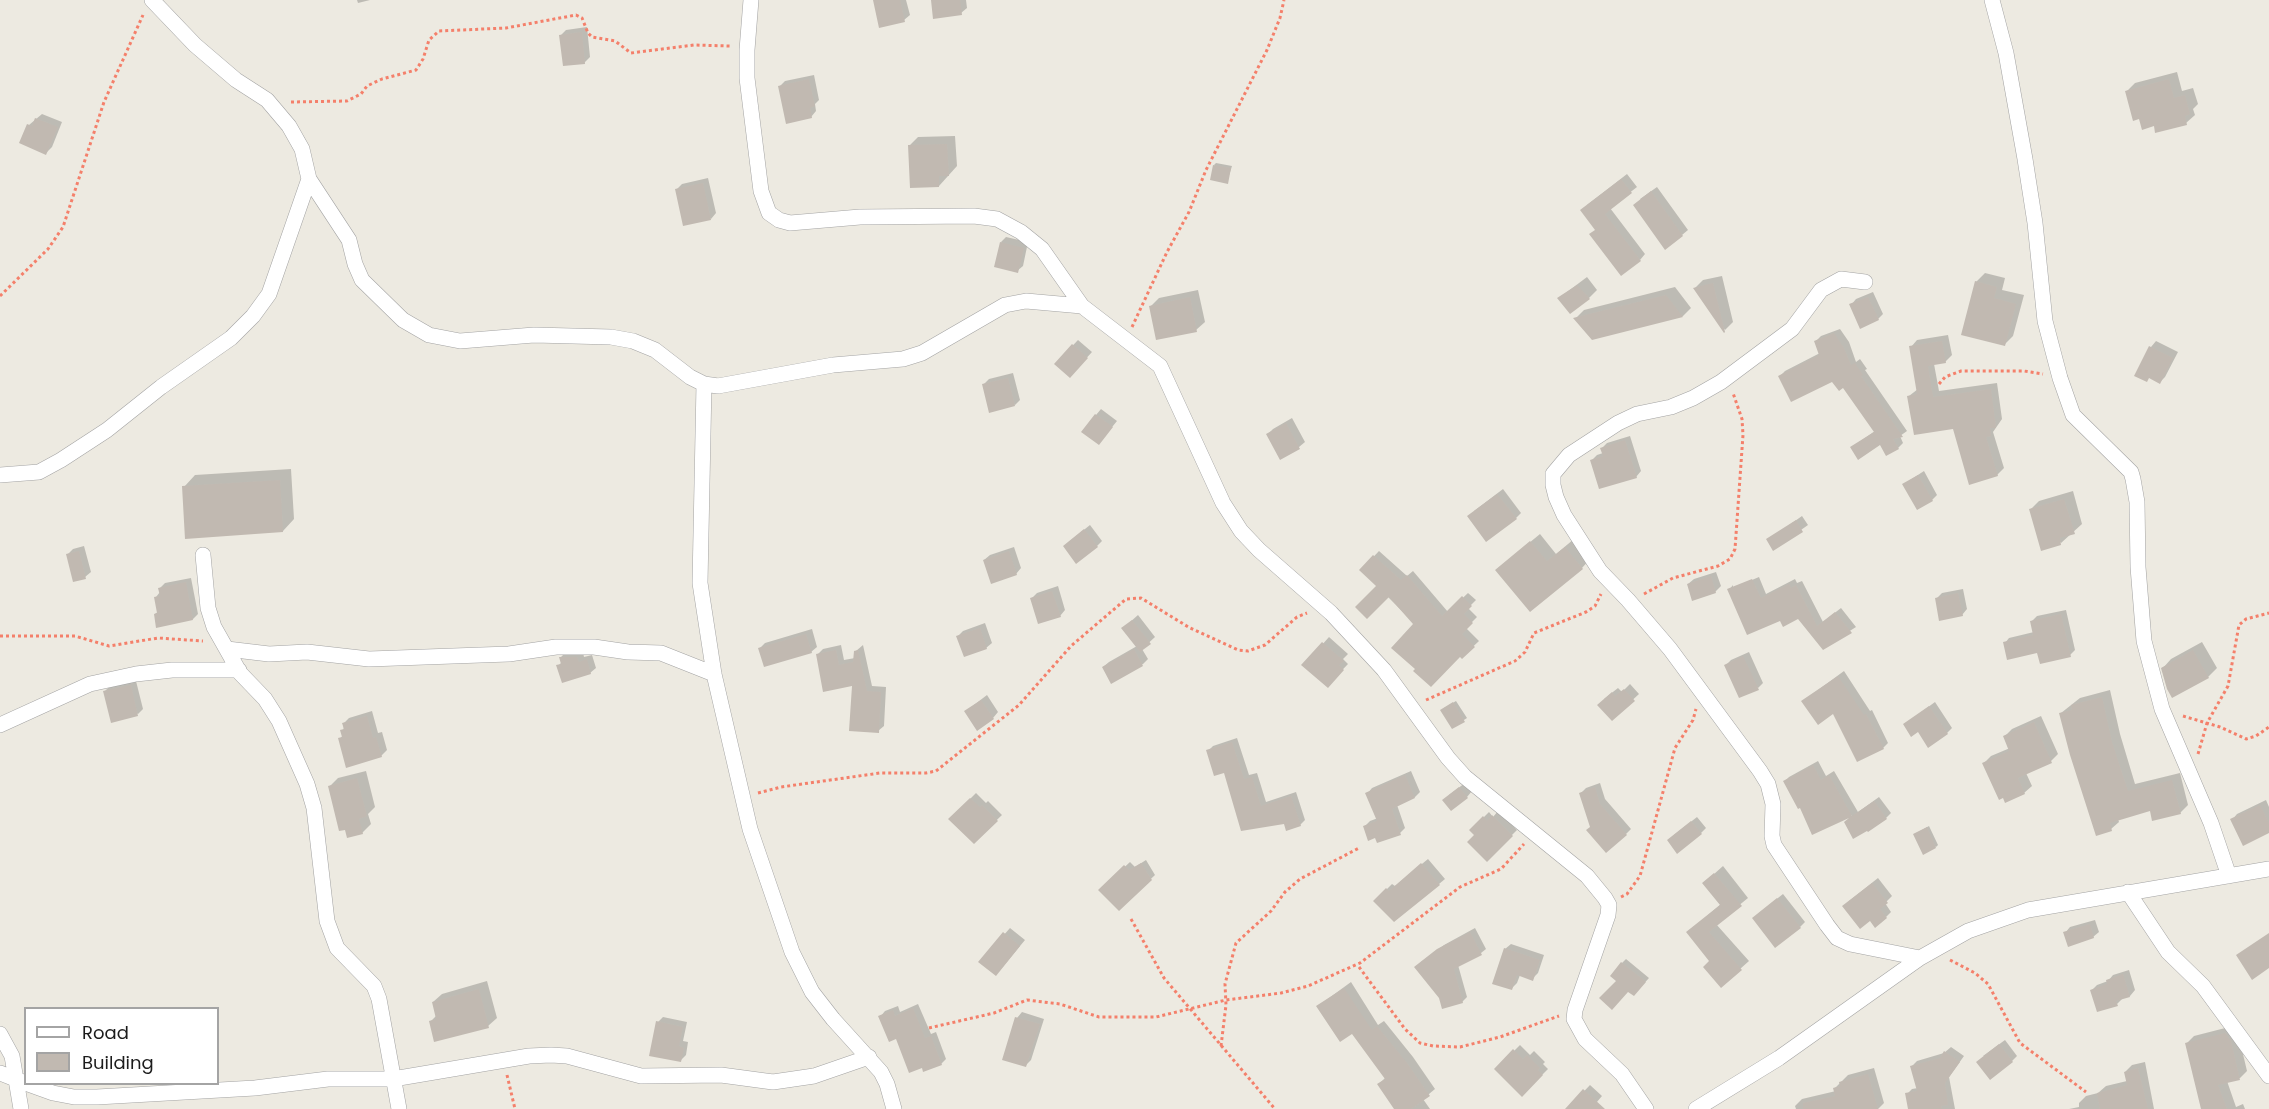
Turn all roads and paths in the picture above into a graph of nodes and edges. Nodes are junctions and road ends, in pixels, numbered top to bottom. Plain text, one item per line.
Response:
1 (751, 0) edge
2 (1284, 0) edge
3 (1992, 0) edge
4 (149, 5) edge
5 (747, 50) junction
6 (267, 100) junction
7 (309, 179) junction
8 (1865, 282) dead end
9 (0, 296) edge
10 (1082, 306) junction
11 (1126, 339) junction
12 (1730, 375) junction
13 (2060, 378) junction
14 (704, 384) junction
15 (1939, 384) dead end
16 (0, 475) edge
17 (203, 555) dead end
18 (1607, 579) junction
19 (1628, 600) junction
20 (1331, 613) junction
21 (2269, 613) edge
22 (0, 636) edge
23 (226, 647) junction
24 (239, 670) junction
25 (714, 674) junction
26 (1699, 690) junction
27 (1410, 706) junction
28 (2162, 709) junction
29 (2207, 723) junction
30 (0, 725) edge
31 (2269, 728) edge
32 (2192, 778) junction
33 (743, 799) junction
34 (1533, 834) junction
35 (1359, 848) dead end
36 (2269, 869) edge
37 (2229, 876) junction
38 (2128, 892) junction
39 (1609, 905) junction
40 (1131, 919) dead end
41 (1926, 955) junction
42 (1359, 967) dead end
43 (1226, 1000) junction
44 (1191, 1010) junction
45 (1575, 1010) junction
46 (929, 1028) dead end
47 (0, 1034) edge
48 (1221, 1047) junction
49 (869, 1057) junction
50 (504, 1062) junction
51 (0, 1073) edge
52 (2269, 1076) edge
53 (393, 1078) junction
54 (23, 1082) edge
55 (31, 1085) edge
56 (2086, 1092) dead end
57 (21, 1109) edge
58 (399, 1109) edge
59 (515, 1109) edge
60 (894, 1109) edge
61 (1275, 1109) edge
62 (1646, 1109) edge
63 (1696, 1109) edge

1 - 5 street
2 - 11 path
3 - 13 street
4 - 6 street
4 - 9 path
5 - 6 path
5 - 10 street
6 - 7 street
7 - 14 street
7 - 16 street
8 - 12 street
10 - 11 street
10 - 14 street
11 - 20 street
12 - 18 street
12 - 19 path
13 - 15 path
13 - 28 street
14 - 25 street
17 - 23 street
18 - 19 street
18 - 27 path
19 - 26 street
20 - 27 street
20 - 33 path
21 - 29 path
22 - 23 path
23 - 24 street
23 - 25 street
24 - 30 street
24 - 53 street
25 - 33 street
26 - 39 path
26 - 41 street
27 - 34 street
28 - 29 path
28 - 32 street
29 - 31 path
29 - 32 path
32 - 37 street
33 - 49 street
34 - 39 street
34 - 43 path
35 - 43 path
36 - 37 street
37 - 38 street
38 - 41 street
38 - 52 street
39 - 45 street
40 - 44 path
41 - 56 path
41 - 63 street
42 - 45 path
43 - 44 path
43 - 48 path
44 - 46 path
44 - 48 path
45 - 62 street
47 - 54 street
48 - 61 path
49 - 50 street
49 - 60 street
50 - 53 street
50 - 59 path
51 - 54 street
53 - 55 street
53 - 58 street
54 - 57 street

